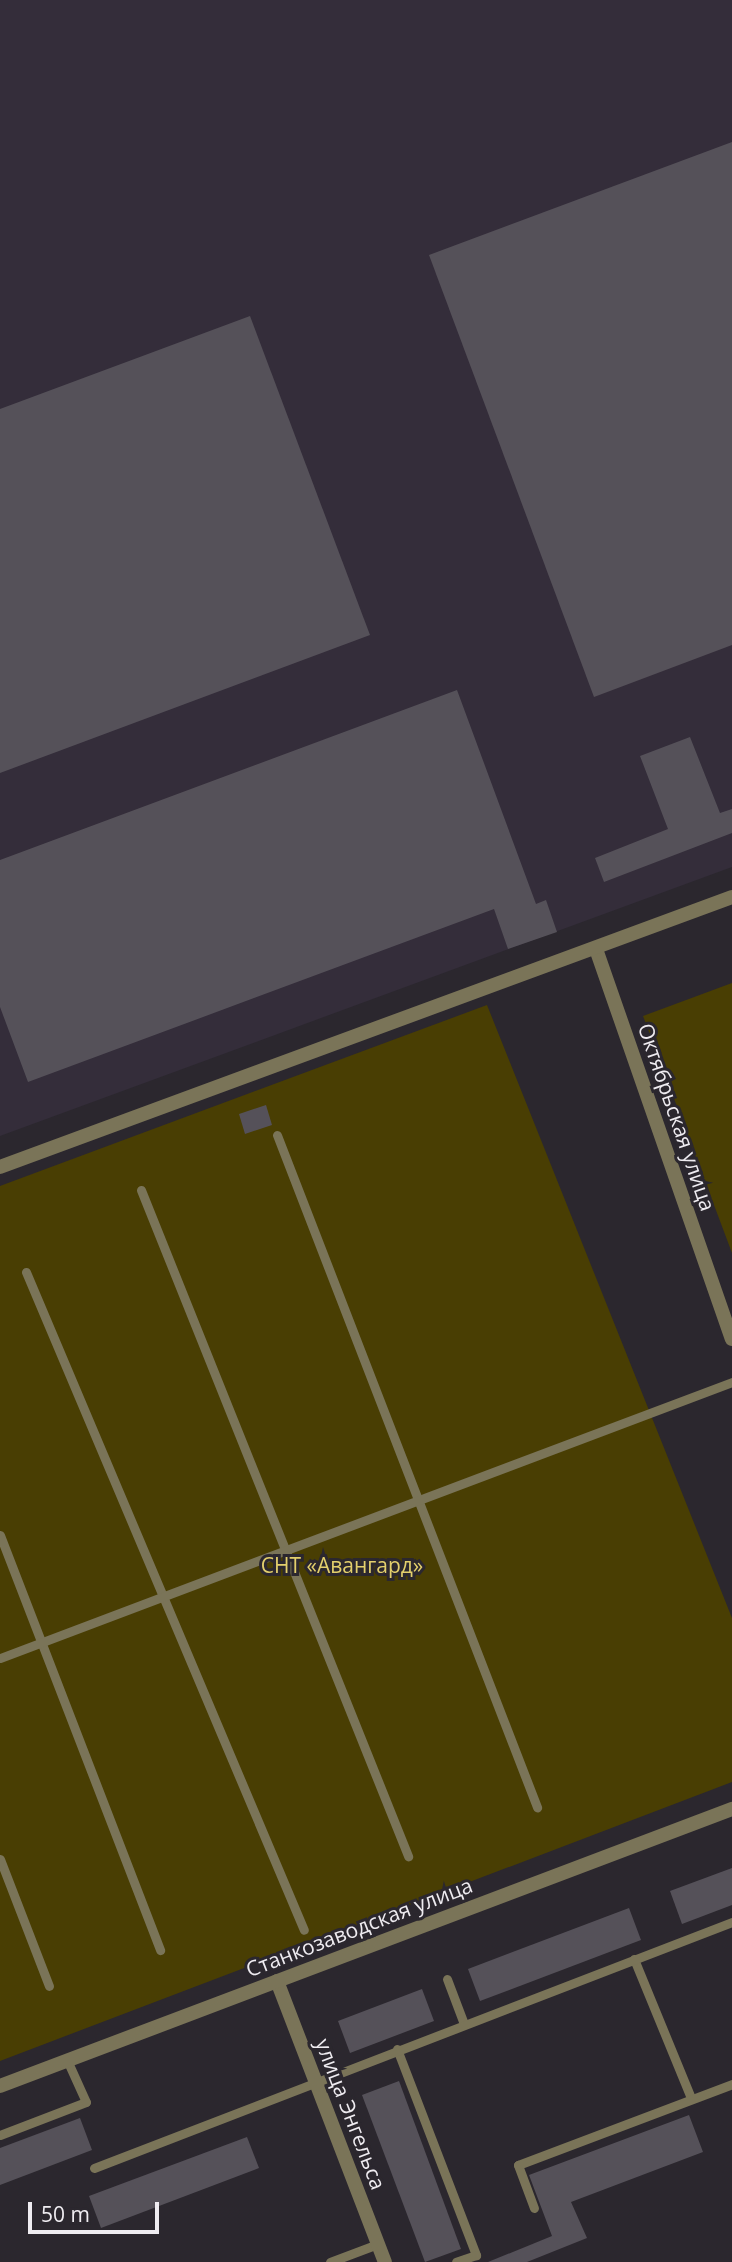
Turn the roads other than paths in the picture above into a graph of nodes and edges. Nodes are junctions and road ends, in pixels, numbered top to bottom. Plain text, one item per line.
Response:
1 (732, 897) edge
2 (596, 949) junction
3 (277, 1135) dead end
4 (0, 1167) edge
5 (141, 1190) dead end
6 (26, 1272) dead end
7 (732, 1339) edge
8 (732, 1382) edge
9 (420, 1497) junction
10 (0, 1535) edge
11 (287, 1547) junction
12 (163, 1593) junction
13 (42, 1641) junction
14 (0, 1658) edge
15 (537, 1807) dead end
16 (732, 1809) edge
17 (408, 1856) dead end
18 (0, 1859) edge
19 (732, 1922) edge
20 (304, 1930) dead end
21 (160, 1950) dead end
22 (634, 1959) junction
23 (447, 1979) dead end
24 (277, 1981) junction
25 (49, 1986) dead end
26 (464, 2024) junction
27 (397, 2049) junction
28 (67, 2060) junction
29 (316, 2080) junction
30 (732, 2084) edge
31 (0, 2086) edge
32 (691, 2098) junction
33 (0, 2135) edge
34 (94, 2168) dead end
35 (534, 2208) dead end
36 (378, 2244) junction
37 (330, 2262) edge
38 (384, 2262) edge
39 (456, 2262) edge

1 - 2 street
2 - 4 street
2 - 7 street, Октябрьская улица
3 - 9 lane
5 - 11 lane
6 - 12 lane
8 - 9 lane
9 - 11 lane
9 - 15 lane
10 - 13 lane
11 - 12 lane
11 - 17 lane
12 - 13 lane
12 - 20 lane
13 - 14 lane
13 - 21 lane
16 - 24 street, Станкозаводская улица
18 - 25 lane
19 - 22 lane
22 - 26 lane
22 - 32 lane
23 - 26 lane
24 - 28 street, Станкозаводская улица
24 - 29 street, улица Энгельса
26 - 27 lane
27 - 29 lane
27 - 39 lane
28 - 31 street, Станкозаводская улица
28 - 33 lane
29 - 34 lane
29 - 36 street, улица Энгельса
30 - 32 lane
32 - 35 lane
36 - 37 lane
36 - 38 street, улица Энгельса

